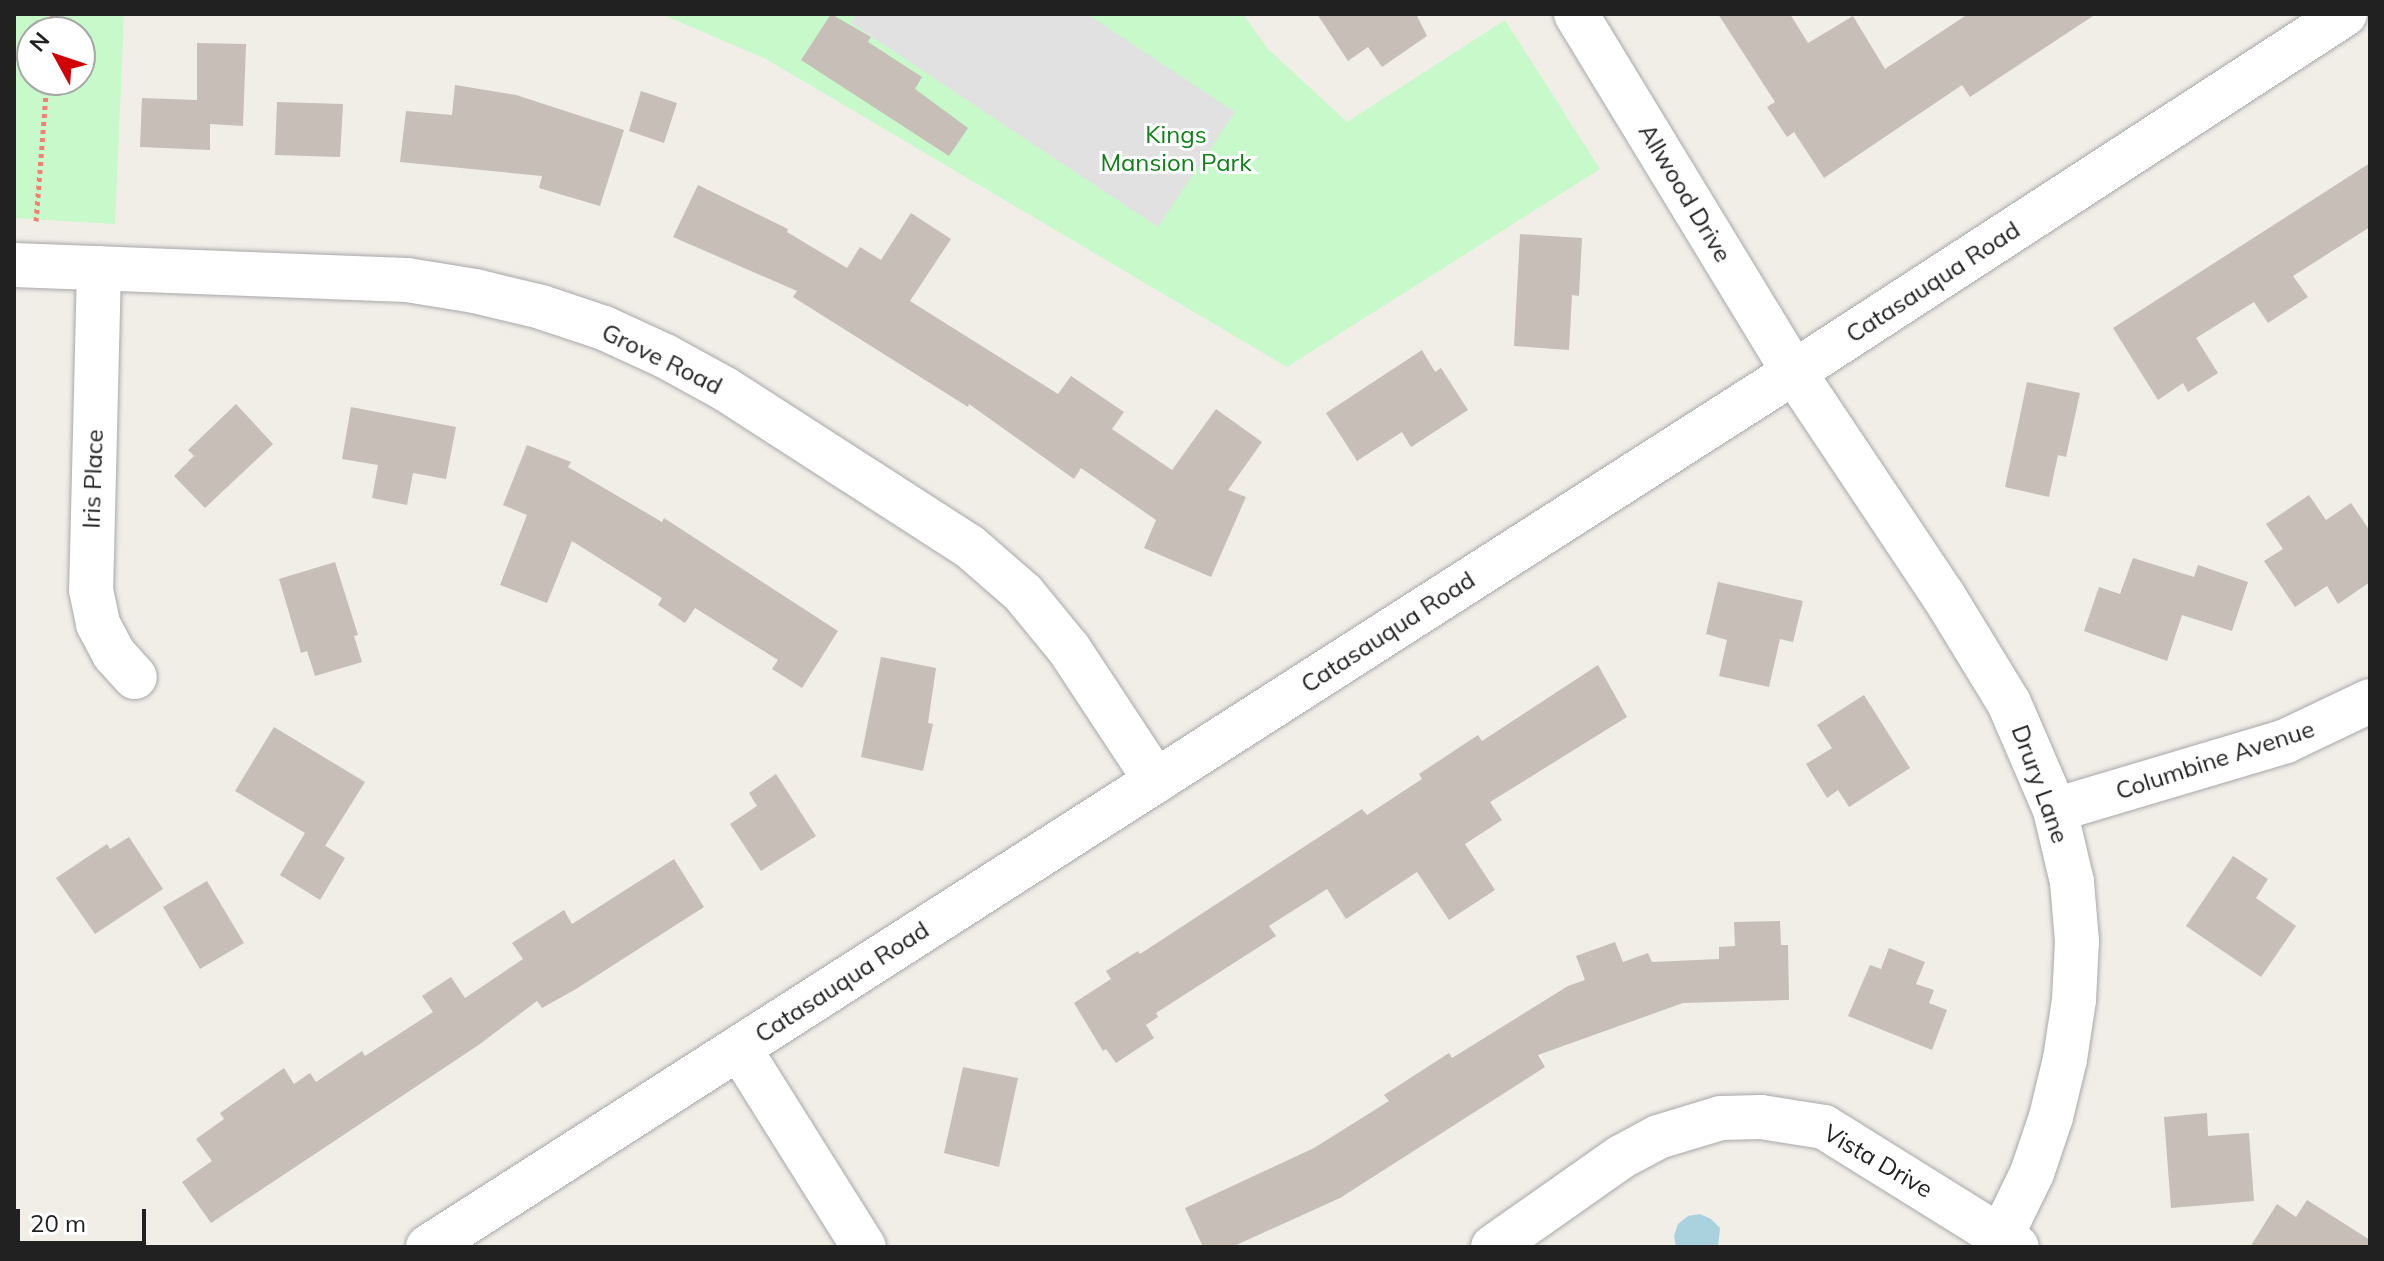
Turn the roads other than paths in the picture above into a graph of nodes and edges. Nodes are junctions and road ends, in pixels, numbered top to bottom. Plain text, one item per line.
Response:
1 (1576, 14) edge
2 (2345, 14) edge
3 (23, 266) edge
4 (99, 268) junction
5 (1794, 372) junction
6 (135, 677) dead end
7 (2370, 701) edge
8 (1156, 781) junction
9 (2055, 810) junction
10 (739, 1048) junction
11 (2005, 1244) edge
12 (428, 1247) edge
13 (864, 1247) edge
14 (1493, 1247) edge

1 - 5 street, Allwood Drive
2 - 5 street, Catasauqua Road
3 - 4 street, Grove Road
4 - 6 street, Iris Place
4 - 8 street, Grove Road
5 - 8 street, Catasauqua Road
5 - 9 street, Drury Lane
7 - 9 street, Columbine Avenue
8 - 10 street, Catasauqua Road
9 - 11 street, Drury Lane
10 - 12 street, Catasauqua Road
10 - 13 street
11 - 14 street, Vista Drive

